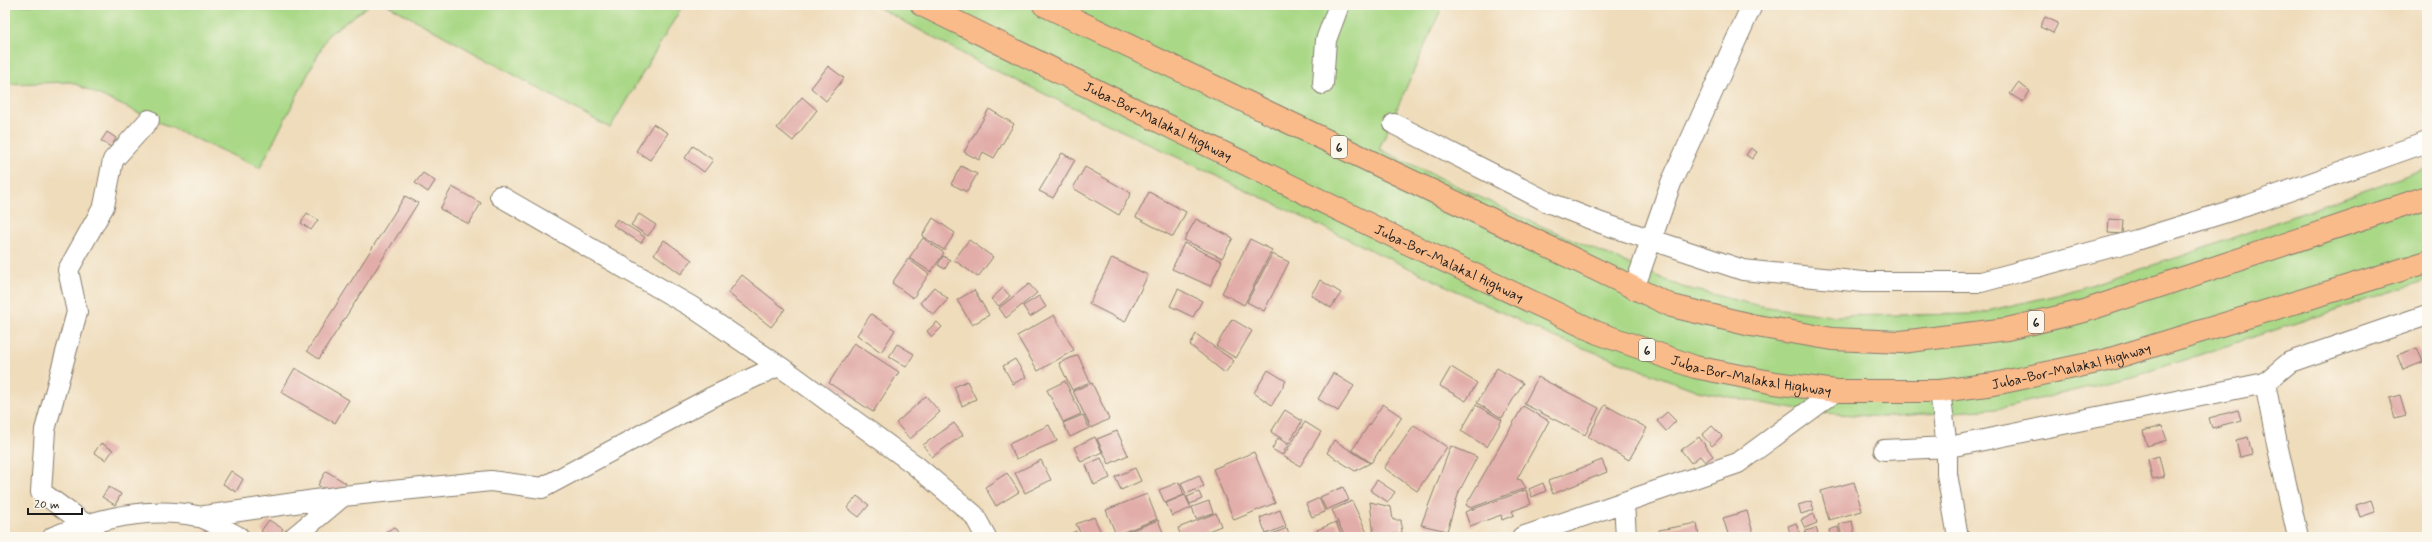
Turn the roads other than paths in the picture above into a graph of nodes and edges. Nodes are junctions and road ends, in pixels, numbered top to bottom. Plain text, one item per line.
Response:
1 (922, 5) edge
2 (1044, 5) edge
3 (1339, 5) edge
4 (1752, 5) edge
5 (1323, 84) dead end
6 (148, 120) dead end
7 (1394, 124) dead end
8 (2427, 142) edge
9 (500, 196) dead end
10 (2427, 198) edge
11 (1653, 240) junction
12 (2427, 262) edge
13 (1634, 289) junction
14 (2427, 315) edge
15 (778, 366) junction
16 (2265, 383) junction
17 (1836, 391) junction
18 (1940, 391) junction
19 (1884, 450) dead end
20 (343, 496) junction
21 (1624, 502) junction
22 (198, 517) junction
23 (90, 530) edge
24 (53, 537) edge
25 (238, 537) edge
26 (294, 537) edge
27 (986, 537) edge
28 (1522, 537) edge
29 (1626, 537) edge
30 (1958, 537) edge
31 (2298, 537) edge

1 - 17 highway, Juba-Bor-Malakal Highway / 6
2 - 13 highway, 6
3 - 5 street
4 - 11 street
6 - 23 street
7 - 11 street
8 - 11 street
9 - 15 street
10 - 13 highway, 6
11 - 13 street
12 - 18 highway, Juba-Bor-Malakal Highway / 6
14 - 16 street
15 - 20 street
15 - 27 street
16 - 19 street
16 - 31 street
17 - 18 highway, Juba-Bor-Malakal Highway / 6
17 - 21 street
18 - 30 street
20 - 22 street
20 - 26 street
21 - 28 street
21 - 29 street
22 - 23 street
22 - 25 street
23 - 24 street

